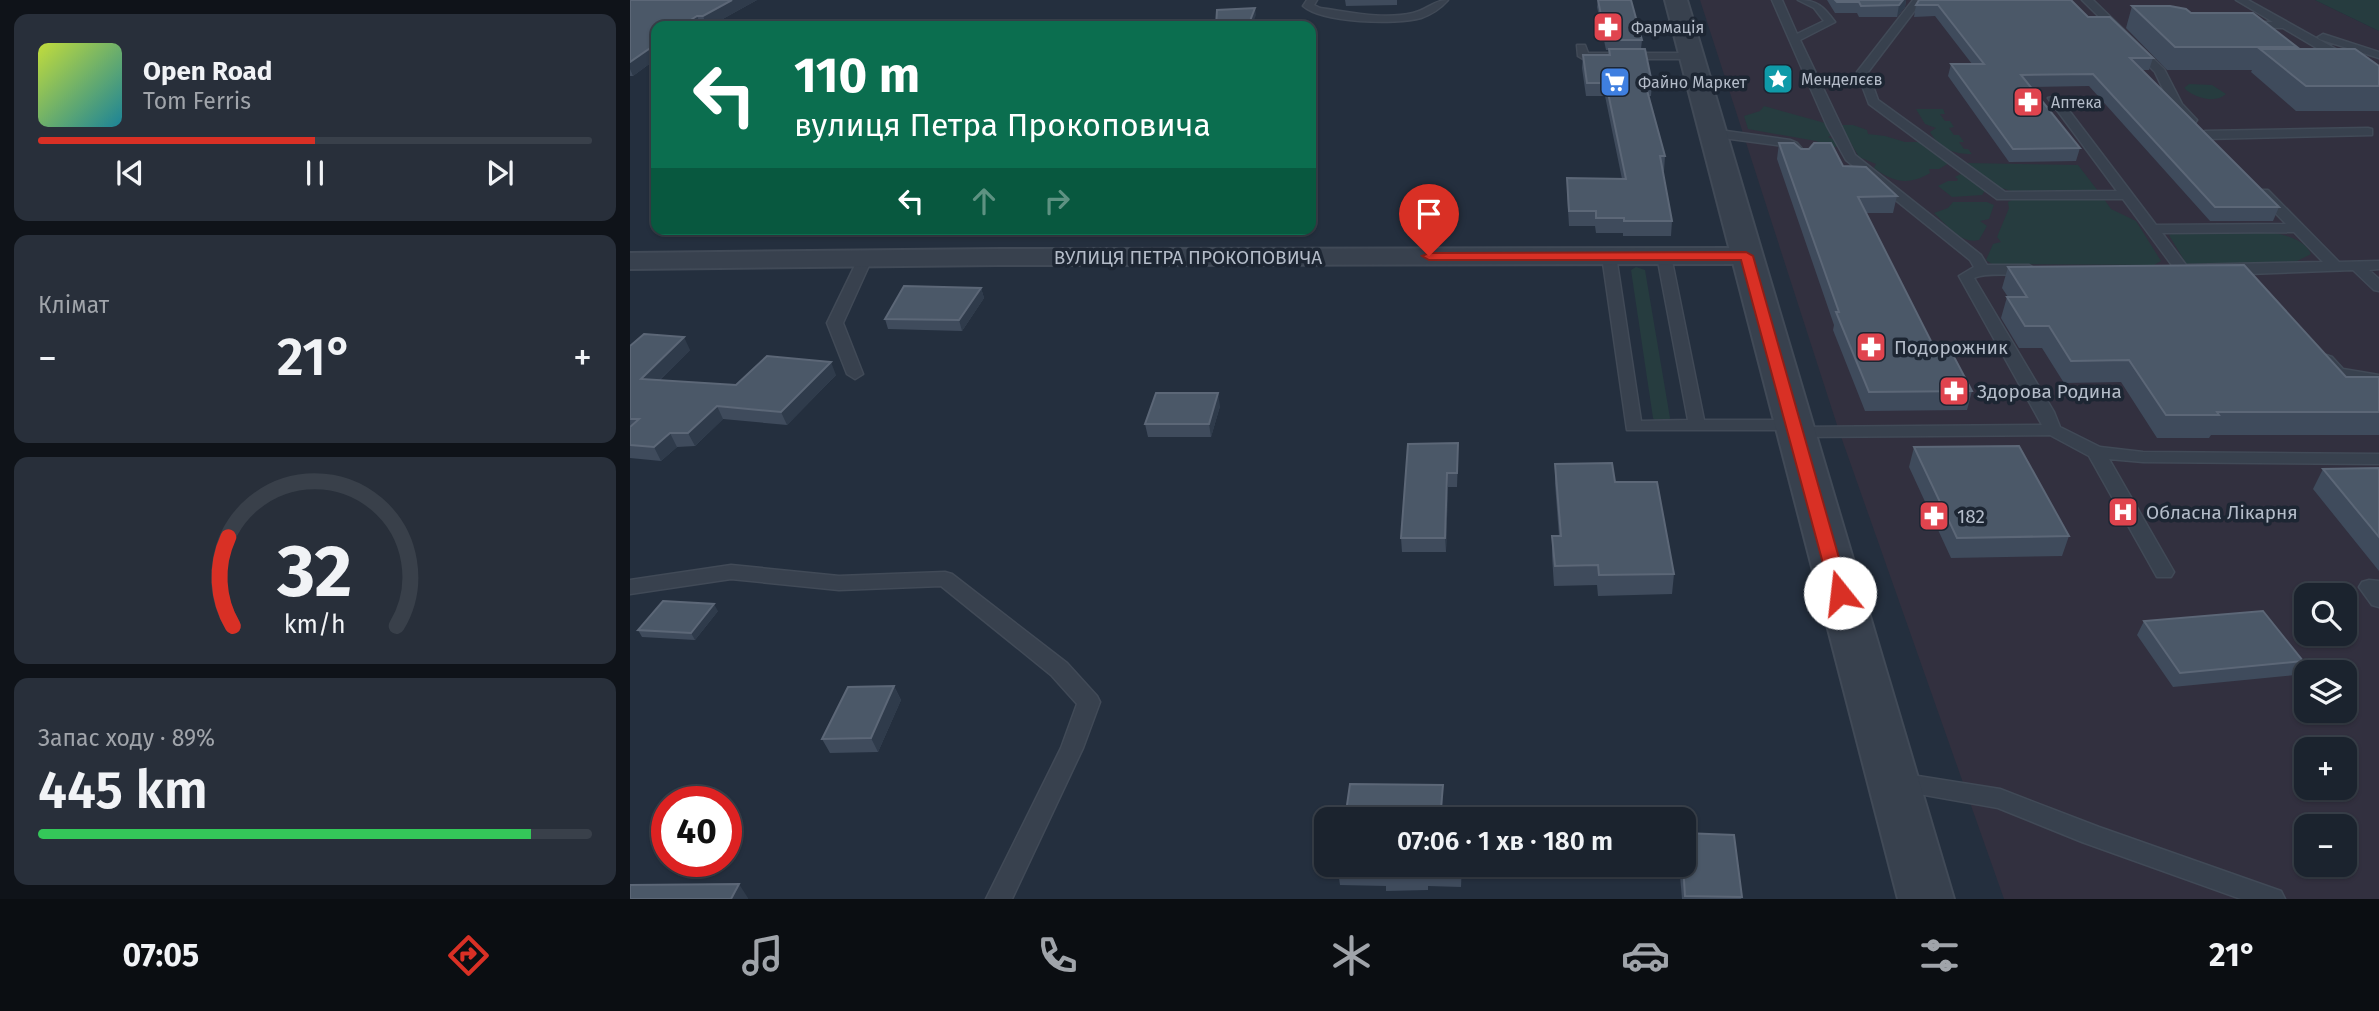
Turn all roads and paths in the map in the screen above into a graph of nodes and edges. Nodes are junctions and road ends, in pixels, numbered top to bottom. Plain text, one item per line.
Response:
1 (1312, 0) edge
2 (1443, 0) edge
3 (1676, 0) edge
4 (1777, 0) edge
5 (1803, 0) edge
6 (2087, 0) edge
7 (2241, 0) edge
8 (1905, 1) edge
9 (2233, 25) edge
10 (2286, 25) junction
11 (1795, 39) junction
12 (1581, 47) dead end
13 (2379, 55) edge
14 (1690, 56) junction
15 (2379, 82) edge
16 (2054, 98) dead end
17 (2374, 132) edge
18 (1712, 133) junction
19 (2205, 135) junction
20 (2379, 142) edge
21 (2224, 153) edge
22 (1803, 159) edge
23 (2252, 181) edge
24 (2126, 195) junction
25 (2298, 228) junction
26 (2152, 229) junction
27 (1609, 256) junction
28 (1664, 256) junction
29 (1746, 256) junction
30 (865, 259) junction
31 (630, 261) edge
32 (2355, 264) junction
33 (2379, 265) edge
34 (2335, 266) junction
35 (1982, 269) junction
36 (2049, 269) edge
37 (2156, 269) edge
38 (2182, 269) junction
39 (2248, 270) junction
40 (2379, 287) edge
41 (2266, 291) edge
42 (2320, 352) edge
43 (855, 374) dead end
44 (2379, 380) edge
45 (1697, 425) junction
46 (1794, 428) junction
47 (2053, 430) junction
48 (2096, 452) junction
49 (2379, 459) edge
50 (2164, 572) dead end
51 (630, 587) edge
52 (2379, 588) edge
53 (2379, 600) edge
54 (1893, 780) junction
55 (999, 899) edge
56 (1926, 899) edge
57 (2272, 899) edge

1 - 2 lane
3 - 14 street
4 - 11 lane
5 - 11 lane
6 - 19 lane
7 - 10 lane
8 - 24 lane
9 - 10 lane
10 - 13 lane
10 - 15 lane
11 - 35 lane
12 - 14 lane
14 - 18 street
16 - 24 lane
17 - 19 lane
17 - 20 lane
18 - 22 lane
18 - 29 street
19 - 21 lane
23 - 25 lane
24 - 26 lane
25 - 26 lane
25 - 34 lane
26 - 38 lane
27 - 28 street, ВУЛИЦЯ ПЕТРА ПРОКОПОВИЧА
27 - 30 street, ВУЛИЦЯ ПЕТРА ПРОКОПОВИЧА
27 - 45 lane
28 - 29 street, ВУЛИЦЯ ПЕТРА ПРОКОПОВИЧА
28 - 45 lane
29 - 46 street
30 - 31 street, ВУЛИЦЯ ПЕТРА ПРОКОПОВИЧА
30 - 43 lane
32 - 33 lane
32 - 34 lane
32 - 40 lane
34 - 39 lane
35 - 36 lane
35 - 47 lane
37 - 38 lane
38 - 39 lane
39 - 41 lane
42 - 44 lane
45 - 46 lane
46 - 47 lane
46 - 54 street
47 - 48 lane
48 - 49 lane
48 - 50 lane
51 - 55 lane
52 - 53 lane
54 - 56 street
54 - 57 lane

